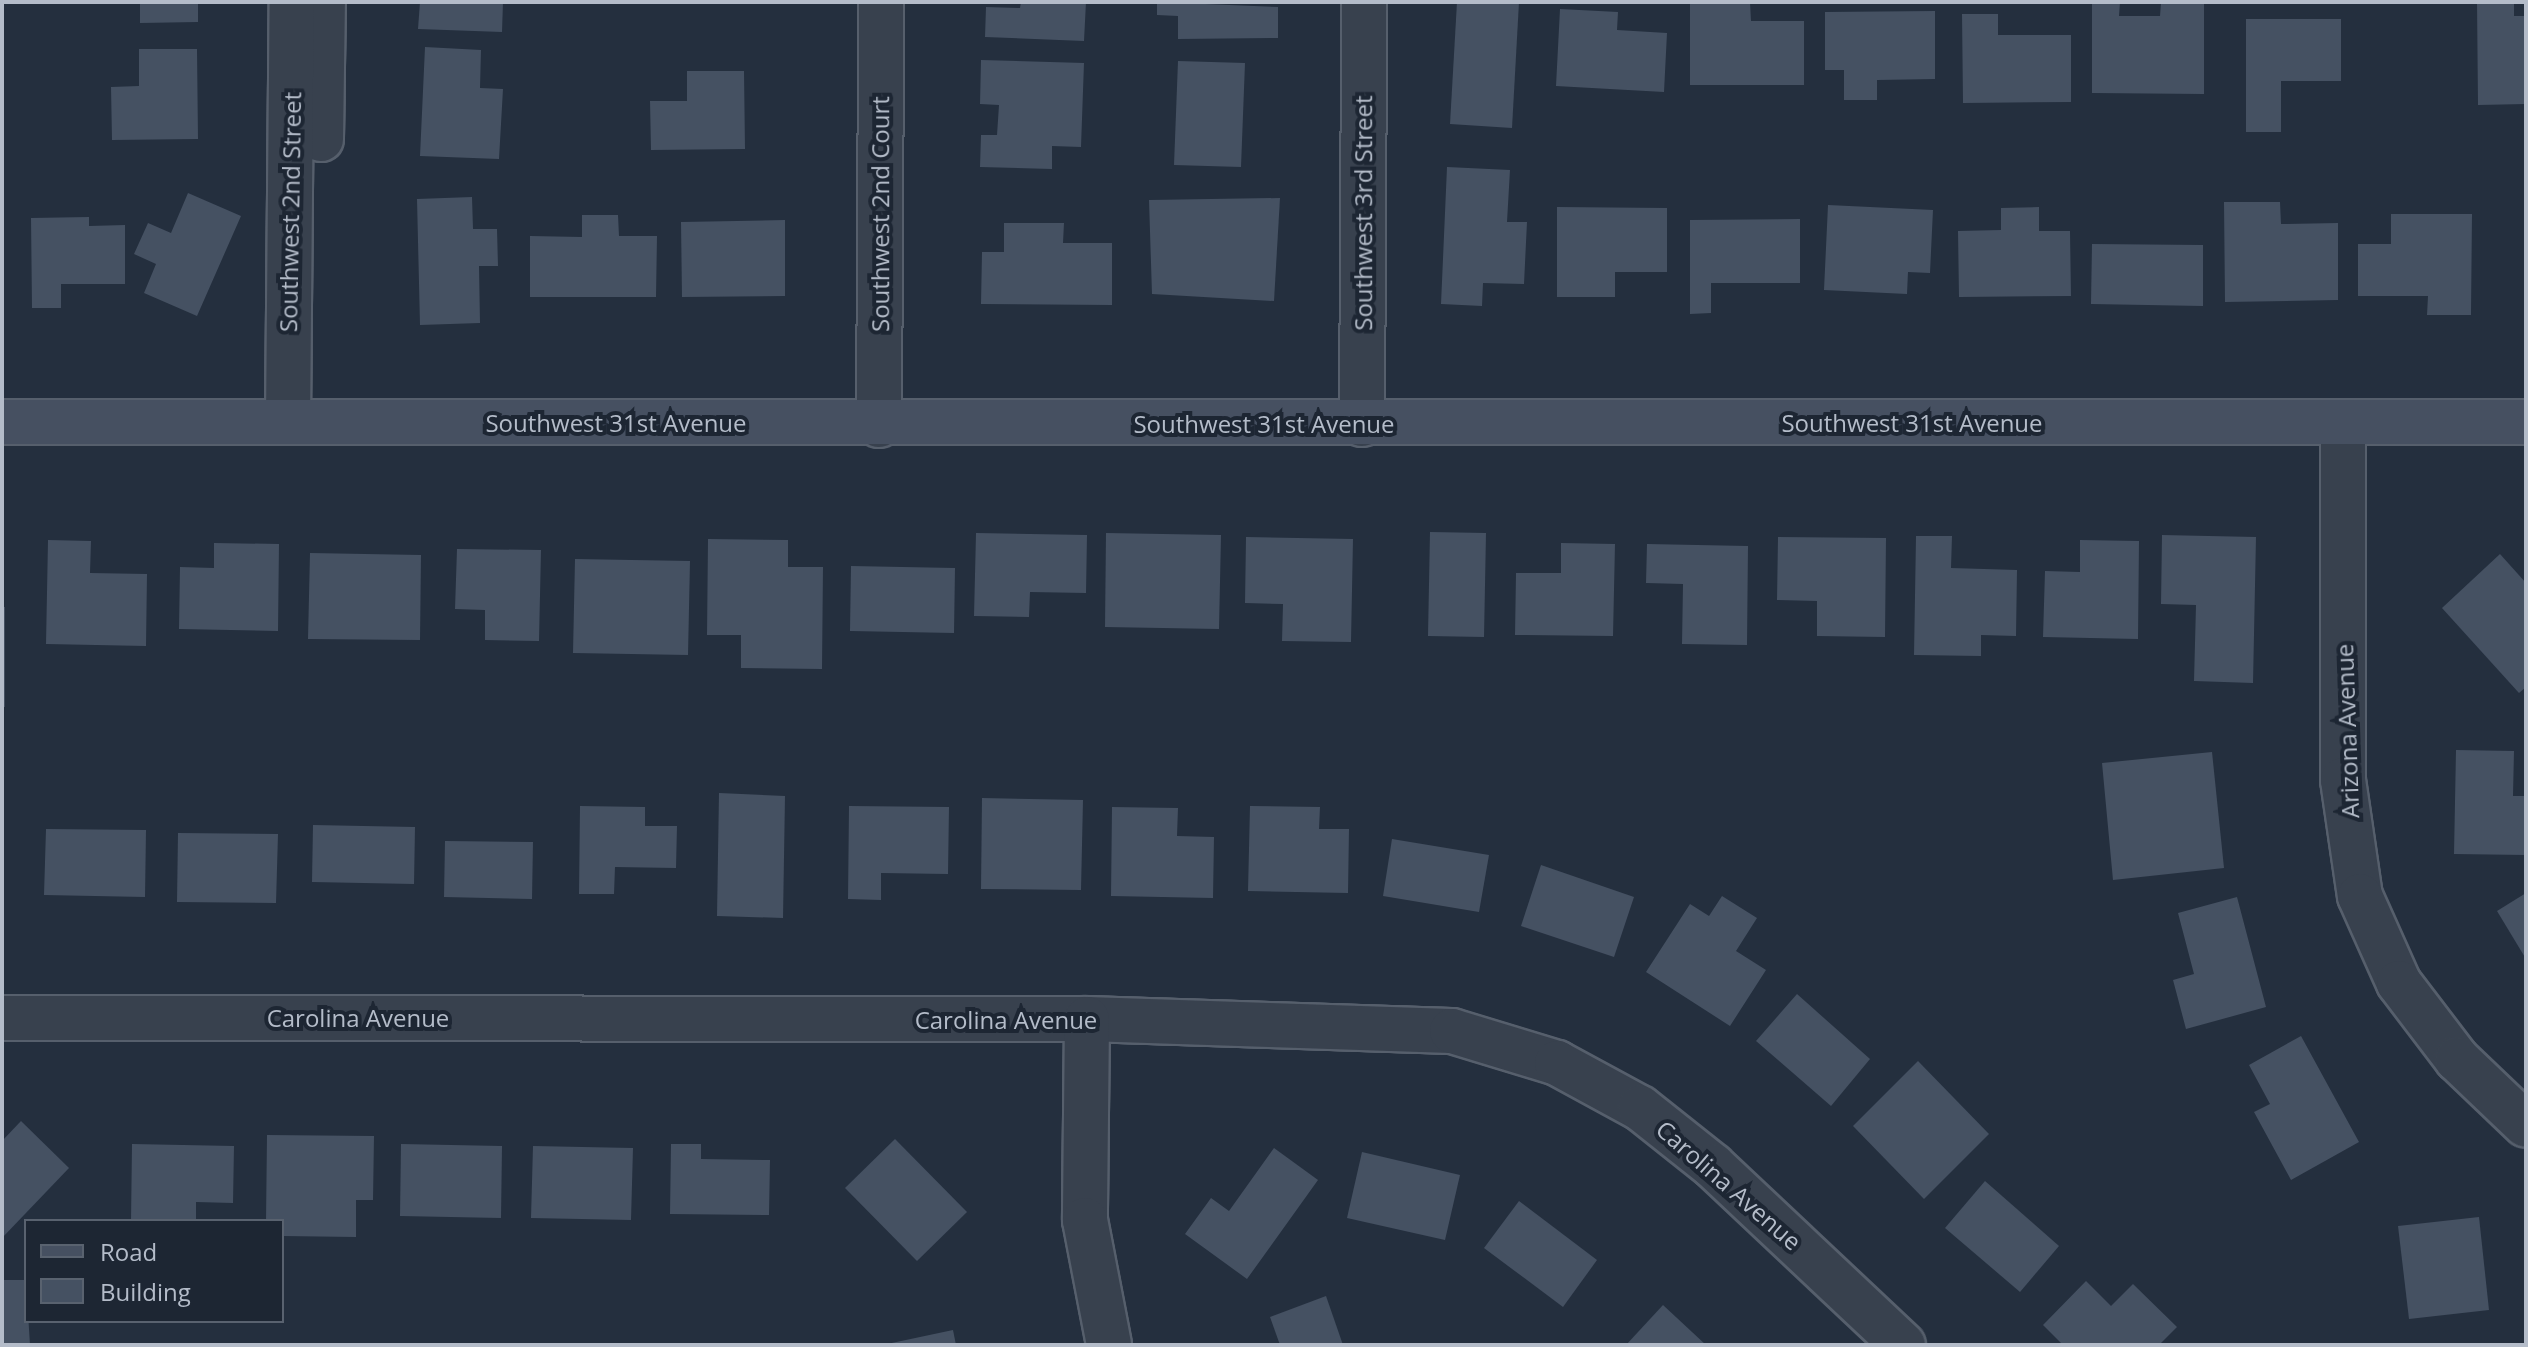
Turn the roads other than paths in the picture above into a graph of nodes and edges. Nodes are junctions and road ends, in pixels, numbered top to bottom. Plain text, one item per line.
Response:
1 (292, 2) edge
2 (323, 2) edge
3 (881, 2) edge
4 (1364, 2) edge
5 (302, 421) junction
6 (2, 422) edge
7 (2343, 422) junction
8 (2526, 422) edge
9 (1362, 424) junction
10 (879, 425) junction
11 (2, 1018) edge
12 (1087, 1019) junction
13 (2526, 1125) edge
14 (1109, 1345) edge
15 (1903, 1345) edge

1 - 5 street, Southwest 2nd Street
2 - 5 street, Southwest 2nd Street
3 - 10 street, Southwest 2nd Court
4 - 9 street, Southwest 3rd Street
5 - 6 main road, Southwest 31st Avenue
5 - 10 main road, Southwest 31st Avenue
7 - 8 main road, Southwest 31st Avenue
7 - 9 main road, Southwest 31st Avenue
7 - 13 street, Arizona Avenue
9 - 10 main road, Southwest 31st Avenue
11 - 12 street, Carolina Avenue
12 - 14 street
12 - 15 street, Carolina Avenue

